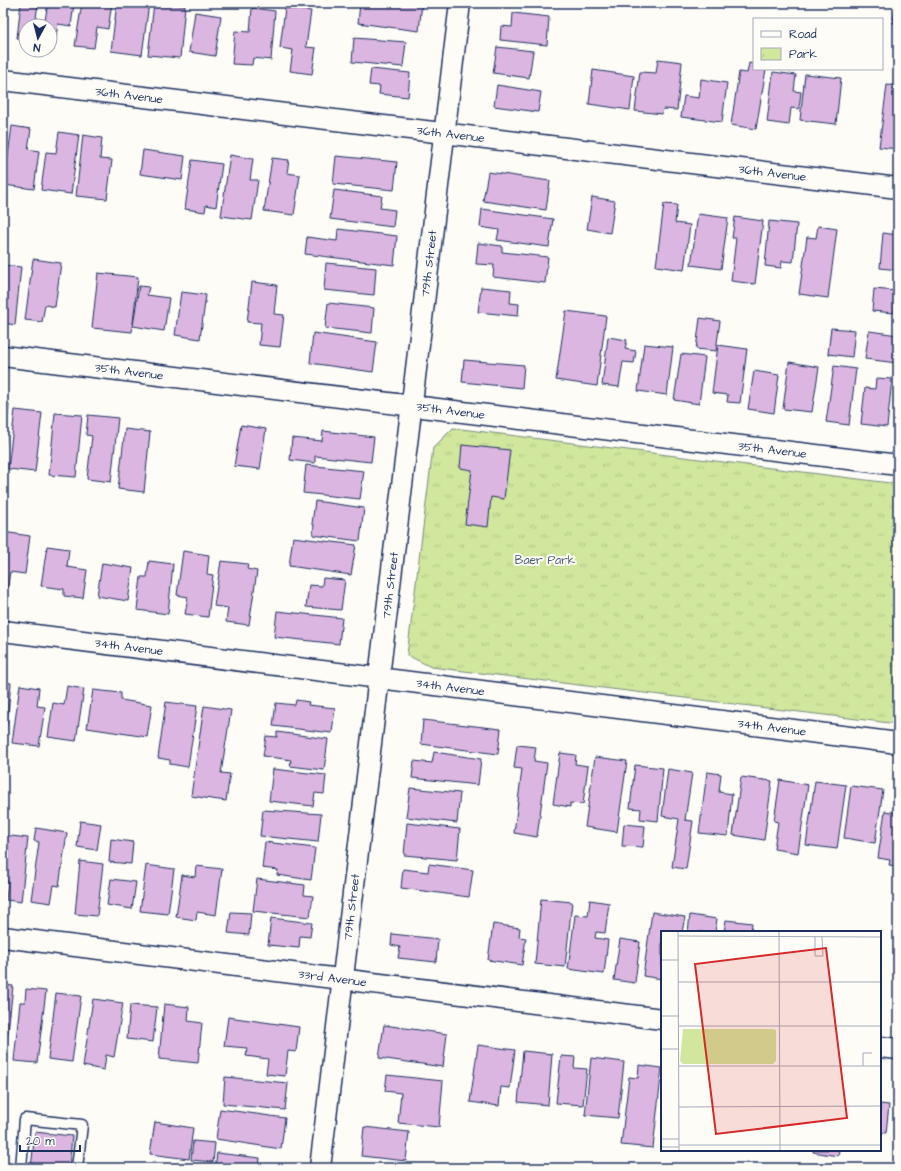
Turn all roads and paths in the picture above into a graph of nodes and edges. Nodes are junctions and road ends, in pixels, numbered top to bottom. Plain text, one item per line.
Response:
1 (460, 3) edge
2 (3, 80) edge
3 (444, 134) junction
4 (898, 188) edge
5 (3, 356) edge
6 (411, 406) junction
7 (898, 465) edge
8 (3, 631) edge
9 (379, 678) junction
10 (898, 743) edge
11 (3, 937) edge
12 (343, 980) junction
13 (661, 1020) edge
14 (881, 1047) edge
15 (898, 1049) edge
16 (22, 1168) edge
17 (77, 1168) edge
18 (320, 1168) edge

1 - 3 street, 79th Street
2 - 3 street, 36th Avenue
3 - 4 street, 36th Avenue
3 - 6 street, 79th Street
5 - 6 street, 35th Avenue
6 - 7 street, 35th Avenue
6 - 9 street, 79th Street
8 - 9 street, 34th Avenue
9 - 10 street, 34th Avenue
9 - 12 street, 79th Street
11 - 12 street, 33rd Avenue
12 - 13 street, 33rd Avenue
12 - 18 street, 79th Street
14 - 15 street
16 - 17 lane

